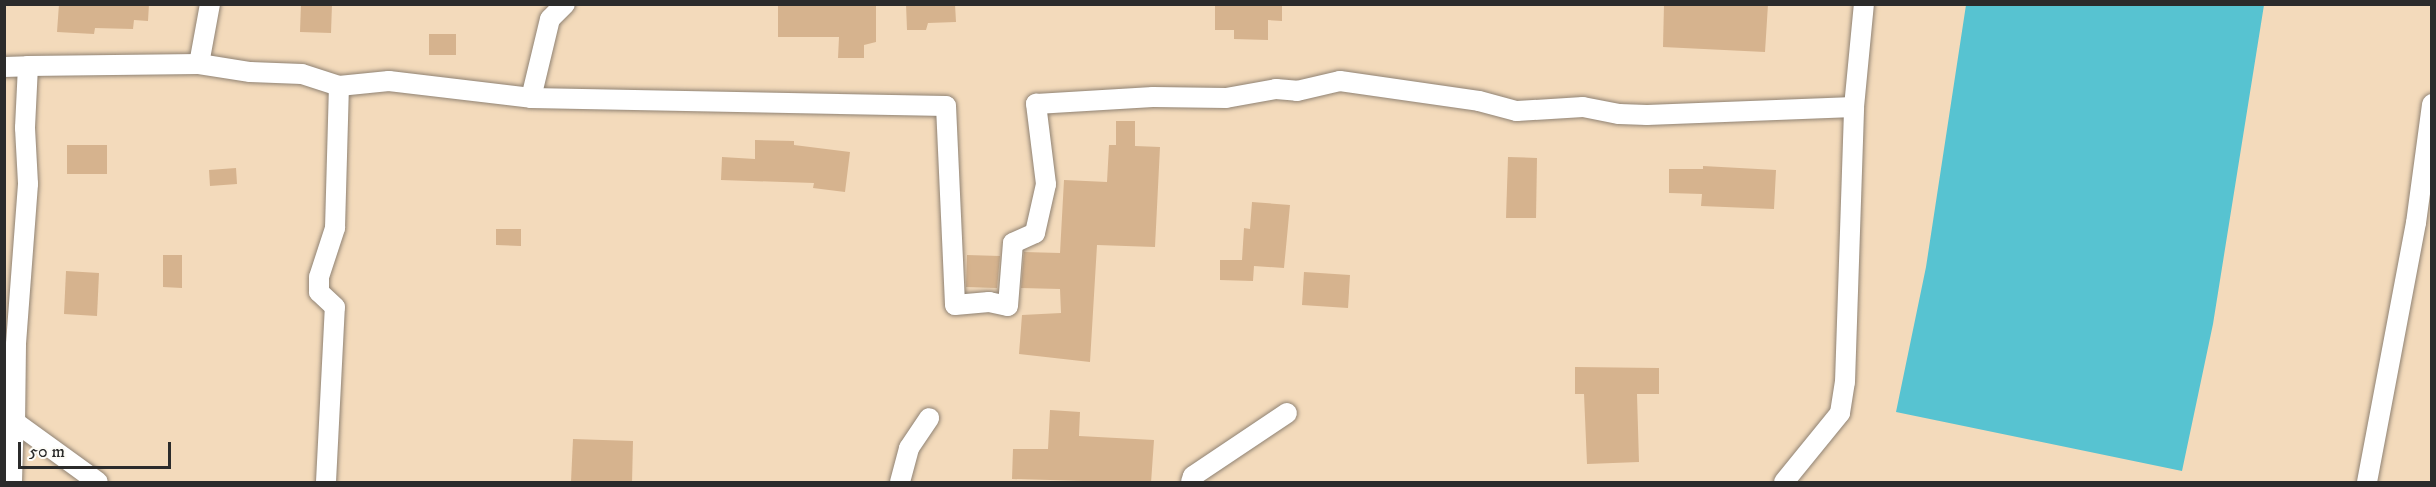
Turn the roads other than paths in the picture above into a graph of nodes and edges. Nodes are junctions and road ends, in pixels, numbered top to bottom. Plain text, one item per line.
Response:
1 (210, 4) edge
2 (565, 4) edge
3 (1864, 4) edge
4 (199, 64) junction
5 (28, 66) junction
6 (4, 67) edge
7 (339, 86) junction
8 (531, 99) junction
9 (2432, 104) edge
10 (1854, 107) junction
11 (14, 408) junction
12 (1287, 413) dead end
13 (929, 418) dead end
14 (12, 483) edge
15 (98, 483) edge
16 (326, 483) edge
17 (900, 483) edge
18 (1191, 483) edge
19 (1784, 483) edge
20 (2367, 483) edge

1 - 4 street
2 - 8 street
3 - 10 street
4 - 5 street
4 - 7 street
5 - 6 street
5 - 11 street
7 - 8 street
7 - 16 street
8 - 10 street
9 - 20 street
10 - 19 street
11 - 14 street
11 - 15 street
12 - 18 street
13 - 17 street

